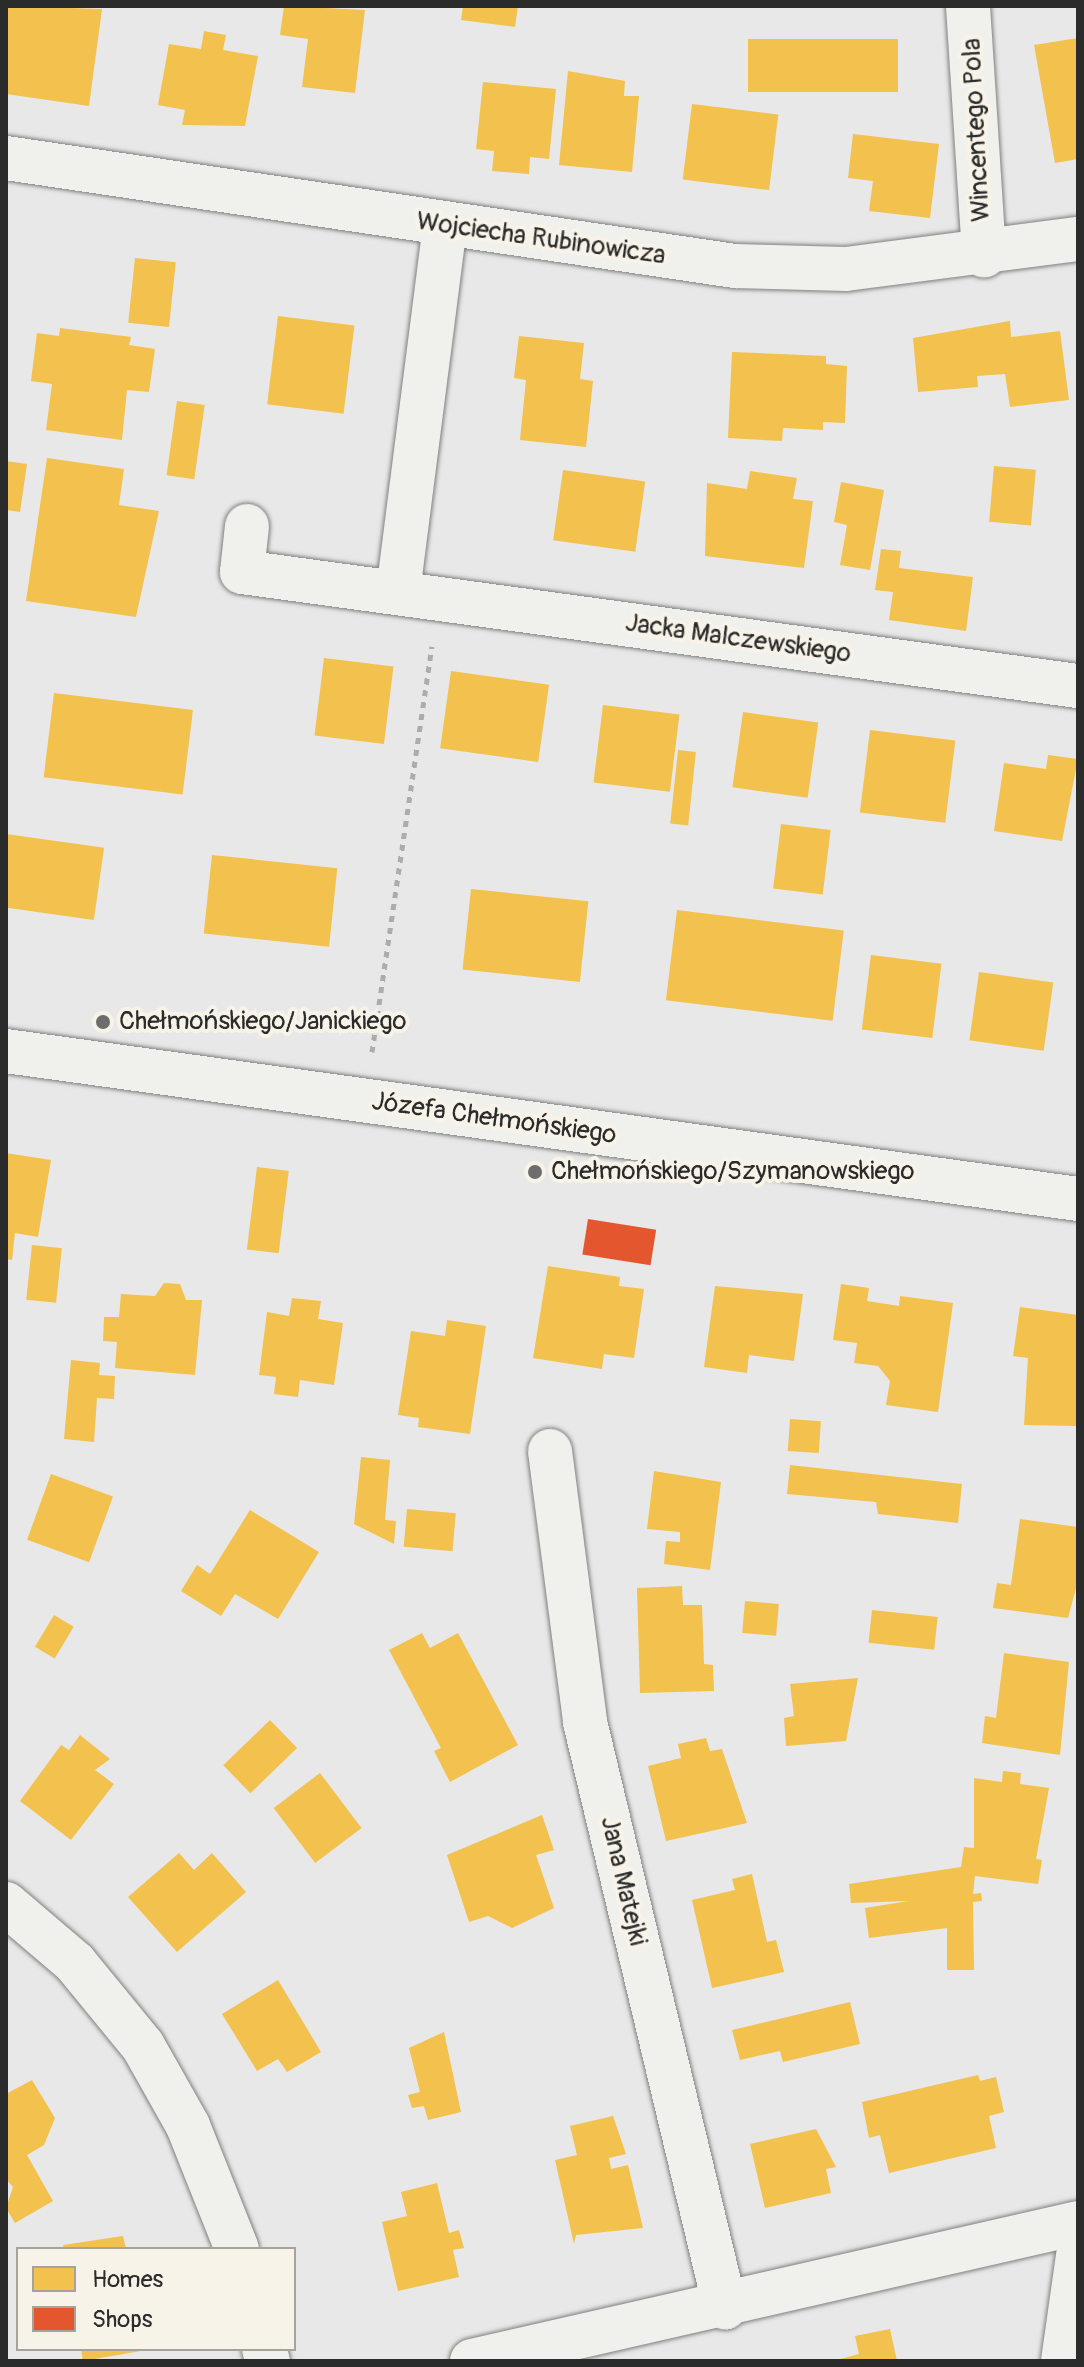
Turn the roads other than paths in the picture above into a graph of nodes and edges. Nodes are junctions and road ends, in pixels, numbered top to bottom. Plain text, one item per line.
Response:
1 (968, 6) edge
2 (6, 158) edge
3 (445, 227) junction
4 (1078, 239) edge
5 (984, 255) junction
6 (247, 526) dead end
7 (398, 592) junction
8 (1078, 686) edge
9 (6, 1051) edge
10 (1078, 1199) edge
11 (550, 1451) dead end
12 (6, 1904) edge
13 (1078, 2223) edge
14 (236, 2247) edge
15 (1078, 2255) edge
16 (725, 2307) junction
17 (472, 2361) edge
18 (1063, 2361) edge

1 - 5 street, Wincentego Pola
2 - 3 street, Wojciecha Rubinowicza
3 - 5 street, Wojciecha Rubinowicza
3 - 7 street
4 - 5 street, Wojciecha Rubinowicza
6 - 7 street, Jacka Malczewskiego
7 - 8 street, Jacka Malczewskiego
9 - 10 street, Józefa Chełmońskiego
11 - 16 street, Jana Matejki
12 - 14 street
13 - 16 street
15 - 18 street
16 - 17 street

